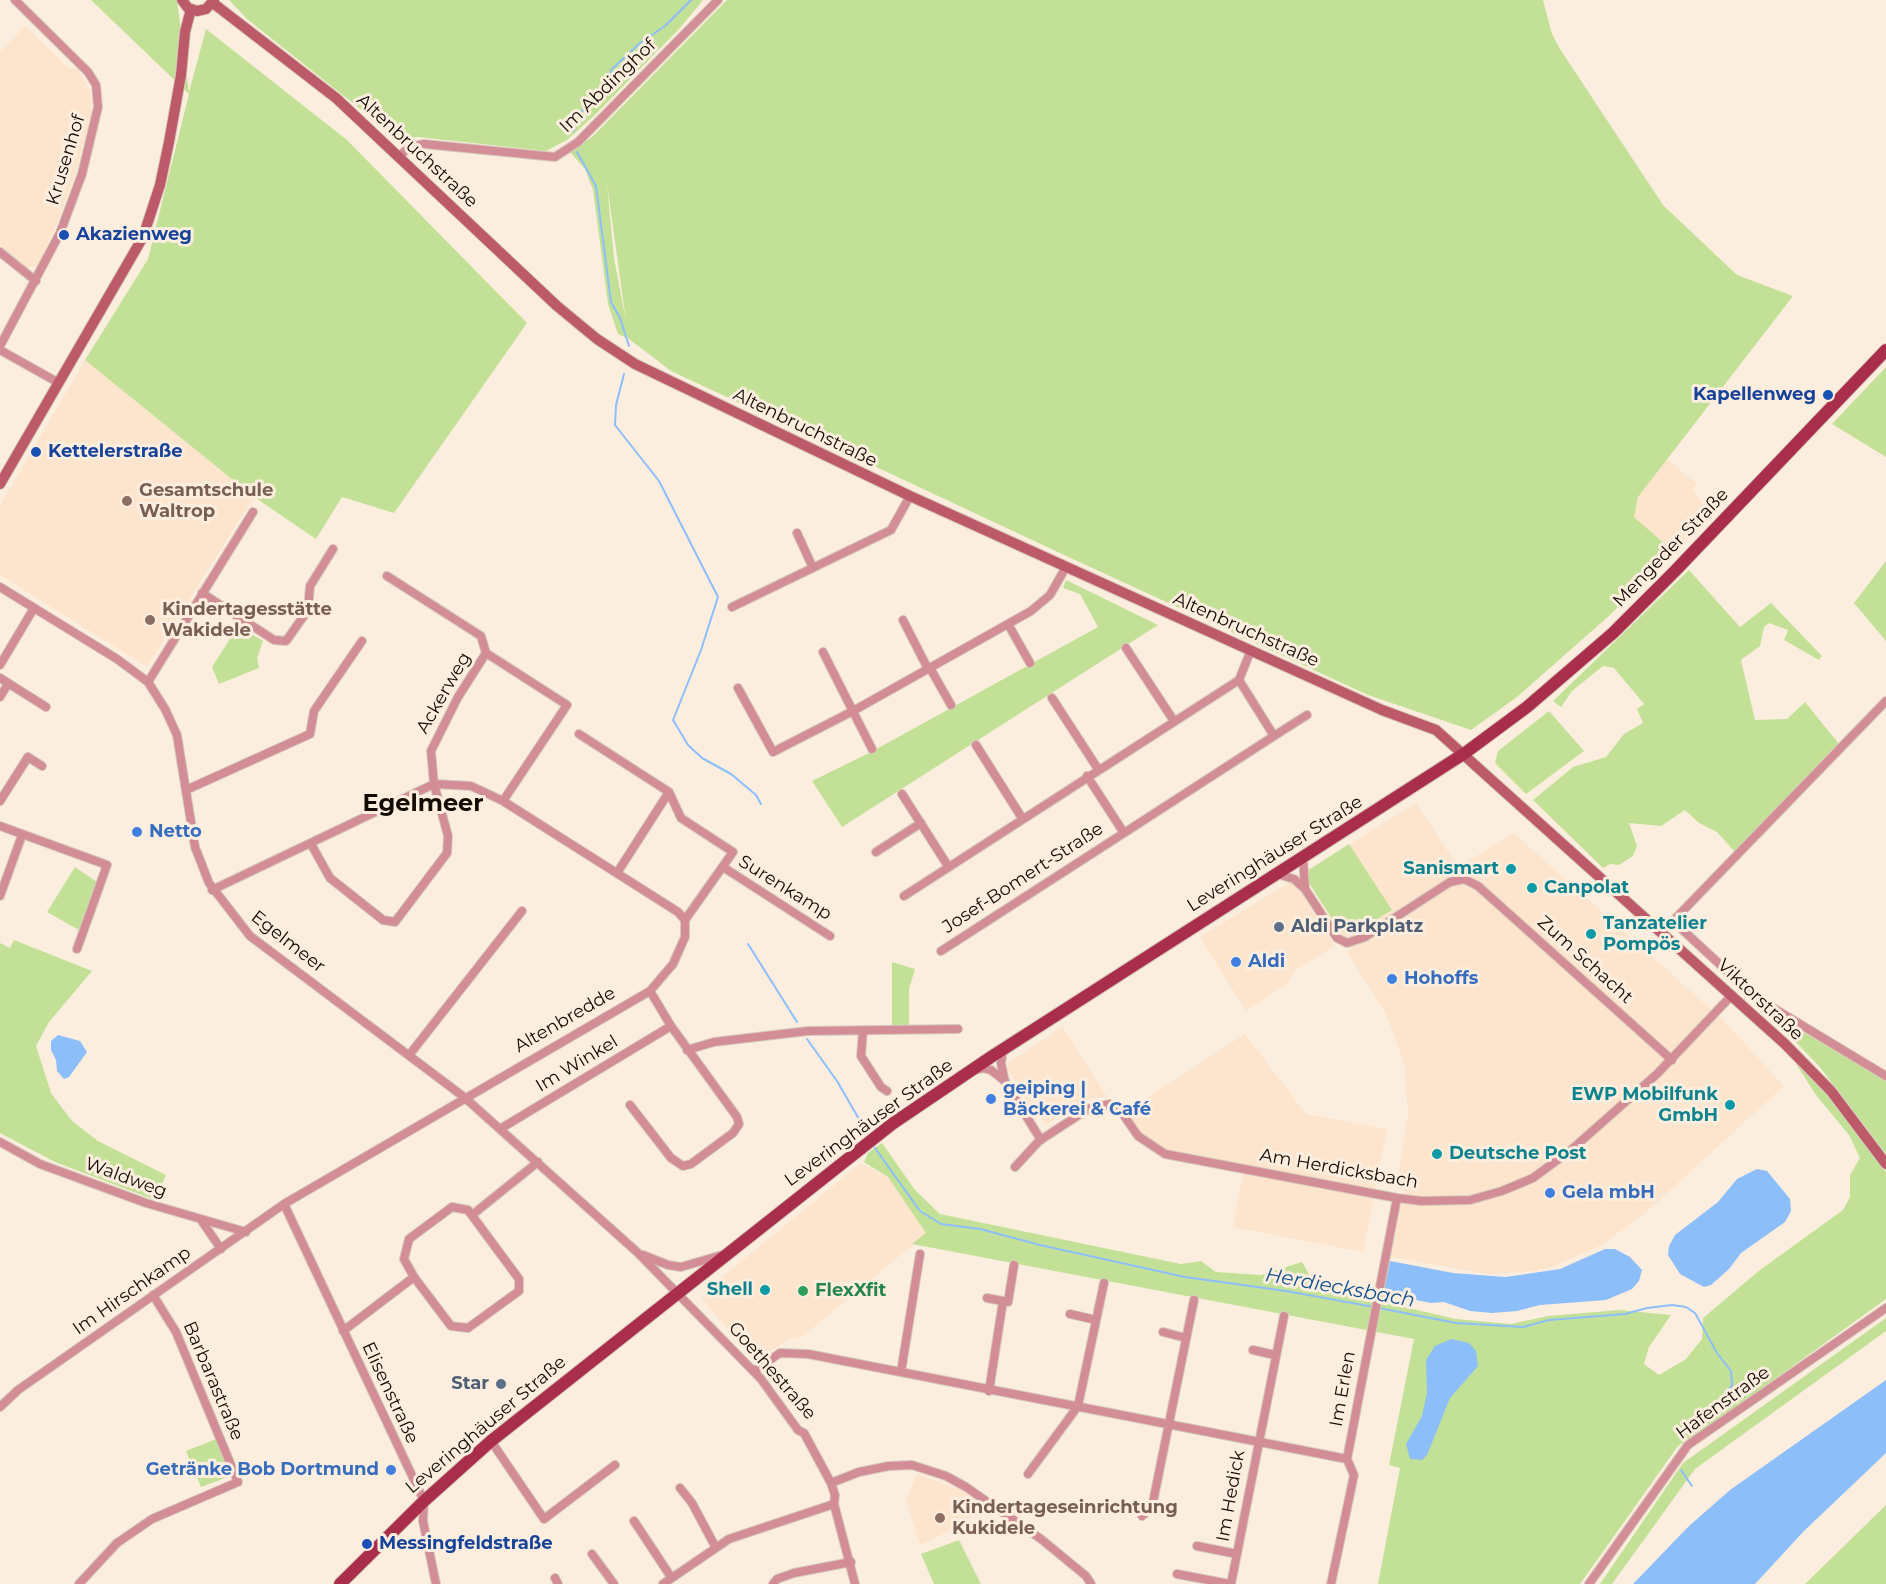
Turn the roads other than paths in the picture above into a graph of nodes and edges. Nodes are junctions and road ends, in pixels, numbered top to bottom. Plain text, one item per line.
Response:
1 (15, 0) edge
2 (182, 0) edge
3 (718, 0) edge
4 (214, 1) edge
5 (191, 9) junction
6 (400, 156) junction
7 (0, 252) edge
8 (36, 281) junction
9 (0, 348) edge
10 (1886, 350) edge
11 (59, 383) junction
12 (0, 484) edge
13 (910, 496) junction
14 (253, 512) dead end
15 (797, 533) dead end
16 (333, 549) dead end
17 (1066, 567) junction
18 (813, 568) junction
19 (387, 576) dead end
20 (0, 587) edge
21 (202, 593) junction
22 (732, 607) dead end
23 (34, 608) junction
24 (903, 620) dead end
25 (1008, 624) junction
26 (362, 641) dead end
27 (1126, 648) dead end
28 (1251, 650) junction
29 (823, 652) dead end
30 (486, 653) junction
31 (1030, 663) dead end
32 (0, 665) edge
33 (929, 669) junction
34 (1239, 680) junction
35 (4, 681) edge
36 (148, 682) junction
37 (738, 688) dead end
38 (0, 698) edge
39 (1052, 698) dead end
40 (1886, 701) edge
41 (951, 705) dead end
42 (46, 707) dead end
43 (853, 711) junction
44 (1307, 715) dead end
45 (1174, 721) junction
46 (579, 734) dead end
47 (1274, 736) junction
48 (976, 746) dead end
49 (872, 749) dead end
50 (1465, 753) junction
51 (42, 766) dead end
52 (1098, 769) junction
53 (1087, 776) junction
54 (434, 784) junction
55 (186, 790) junction
56 (669, 792) junction
57 (902, 794) dead end
58 (0, 801) edge
59 (503, 801) junction
60 (1023, 818) junction
61 (921, 824) junction
62 (0, 826) edge
63 (1124, 833) junction
64 (22, 835) junction
65 (311, 844) junction
66 (876, 852) dead end
67 (1303, 858) junction
68 (948, 866) junction
69 (723, 867) junction
70 (617, 873) junction
71 (1277, 874) junction
72 (1305, 889) junction
73 (212, 890) junction
74 (0, 896) edge
75 (904, 896) dead end
76 (522, 911) dead end
77 (684, 920) junction
78 (1673, 921) junction
79 (1662, 932) junction
80 (830, 936) dead end
81 (77, 949) dead end
82 (941, 951) dead end
83 (650, 991) junction
84 (1732, 996) junction
85 (670, 1026) junction
86 (958, 1029) dead end
87 (863, 1031) junction
88 (687, 1050) junction
89 (1003, 1050) junction
90 (410, 1054) junction
91 (1672, 1060) junction
92 (968, 1073) junction
93 (1886, 1076) edge
94 (1005, 1082) junction
95 (887, 1091) dead end
96 (464, 1097) junction
97 (630, 1105) dead end
98 (500, 1129) junction
99 (1041, 1140) junction
100 (0, 1142) edge
101 (538, 1162) junction
102 (1886, 1164) edge
103 (1015, 1167) dead end
104 (1397, 1198) junction
105 (284, 1204) junction
106 (472, 1215) junction
107 (201, 1220) junction
108 (246, 1232) junction
109 (221, 1249) junction
110 (637, 1252) junction
111 (726, 1254) junction
112 (920, 1254) dead end
113 (1014, 1265) dead end
114 (414, 1277) junction
115 (1104, 1283) dead end
116 (678, 1293) junction
117 (153, 1295) junction
118 (987, 1298) dead end
119 (1194, 1300) dead end
120 (1003, 1301) junction
121 (1886, 1308) edge
122 (1070, 1314) dead end
123 (1284, 1316) dead end
124 (1096, 1320) junction
125 (343, 1331) junction
126 (1163, 1332) dead end
127 (1186, 1338) junction
128 (1253, 1350) dead end
129 (1275, 1355) junction
130 (754, 1371) junction
131 (901, 1372) junction
132 (989, 1391) junction
133 (1078, 1406) junction
134 (0, 1407) edge
135 (1168, 1425) junction
136 (491, 1441) junction
137 (1258, 1443) junction
138 (1347, 1459) junction
139 (615, 1465) dead end
140 (1028, 1474) dead end
141 (831, 1483) junction
142 (680, 1488) dead end
143 (424, 1501) junction
144 (834, 1504) junction
145 (1142, 1516) dead end
146 (634, 1521) dead end
147 (1197, 1546) dead end
148 (716, 1548) junction
149 (592, 1554) dead end
150 (1237, 1554) junction
151 (851, 1562) junction
152 (1177, 1574) dead end
153 (671, 1577) junction
154 (79, 1584) edge
155 (340, 1584) edge
156 (436, 1584) edge
157 (614, 1584) edge
158 (663, 1584) edge
159 (773, 1584) edge
160 (855, 1584) edge
161 (1091, 1584) edge
162 (1230, 1584) edge
163 (1331, 1584) edge
164 (1589, 1584) edge

1 - 8 street, Krusenhof
2 - 5 street
3 - 6 street, Im Abdinghof
4 - 5 street
4 - 6 street, Altenbruchstraße
5 - 11 street
6 - 13 street, Altenbruchstraße
7 - 8 street
8 - 9 street, Krusenhof
9 - 11 street
10 - 50 main road, Mengeder Straße
11 - 12 street
13 - 17 street, Altenbruchstraße
13 - 18 street
14 - 21 street
15 - 18 street
16 - 21 street
17 - 25 street
17 - 28 street, Altenbruchstraße
18 - 22 street
19 - 30 street, Ackerweg
20 - 23 street, Egelmeer
21 - 36 street
23 - 32 street
23 - 36 street, Egelmeer
24 - 33 street
25 - 31 street
25 - 33 street
26 - 55 street
27 - 45 street
28 - 34 street
28 - 50 street, Altenbruchstraße
29 - 43 street
30 - 54 street, Ackerweg
30 - 59 street, Ackerweg
33 - 41 street
33 - 43 street
34 - 45 street
34 - 47 street
35 - 38 street
35 - 42 street
36 - 55 street, Egelmeer
37 - 43 street
39 - 52 street
40 - 78 street
43 - 49 street
44 - 47 street, Josef-Bomert-Straße
45 - 52 street
46 - 56 street
47 - 63 street, Josef-Bomert-Straße
48 - 60 street
50 - 67 main road, Leveringhäuser Straße
50 - 79 street, Viktorstraße
51 - 58 street
52 - 53 street
53 - 60 street
53 - 63 street, Josef-Bomert-Straße
54 - 59 street
54 - 65 street
54 - 65 street, Ackerweg
55 - 73 street, Egelmeer
56 - 69 street, Surenkamp
56 - 70 street
57 - 61 street
59 - 70 street
60 - 68 street
61 - 66 street
61 - 68 street
62 - 64 street
63 - 82 street, Josef-Bomert-Straße
64 - 74 street
64 - 81 street
65 - 73 street
67 - 71 main road, Leveringhäuser Straße
67 - 72 street, Zum Schacht
68 - 75 street
69 - 77 street, Surenkamp
69 - 80 street, Surenkamp
70 - 77 street
71 - 72 street, Zum Schacht
71 - 89 main road, Leveringhäuser Straße
72 - 91 street, Zum Schacht
73 - 90 street, Egelmeer
76 - 90 street
77 - 83 street, Surenkamp
78 - 79 street
78 - 93 street
79 - 84 street, Viktorstraße
83 - 85 street
83 - 96 street, Altenbredde
84 - 91 street, Am Herdicksbach
84 - 102 street, Viktorstraße
85 - 88 street
85 - 98 street, Im Winkel
86 - 87 street
87 - 88 street
87 - 95 street
88 - 97 street
89 - 92 main road, Leveringhäuser Straße
89 - 94 street
90 - 96 street, Egelmeer
91 - 104 street, Am Herdicksbach
92 - 94 street
92 - 111 main road, Leveringhäuser Straße
94 - 99 street
96 - 98 street, Egelmeer
96 - 105 street, Altenbredde
98 - 101 street, Egelmeer
99 - 103 street, Am Herdicksbach
99 - 104 street, Am Herdicksbach
100 - 107 street, Waldweg
101 - 106 street
101 - 110 street, Egelmeer
104 - 138 street, Im Erlen
105 - 108 street, Im Hirschkamp
105 - 125 street, Elisenstraße
106 - 114 street
106 - 114 street
107 - 108 street, Waldweg
107 - 109 street
108 - 109 street, Im Hirschkamp
109 - 117 street, Im Hirschkamp
110 - 111 street, Egelmeer
110 - 116 street, Egelmeer
111 - 116 main road, Leveringhäuser Straße
112 - 131 street
113 - 120 street
114 - 125 street, Elisenstraße
115 - 124 street
116 - 130 street, Goethestraße
116 - 136 main road, Leveringhäuser Straße
117 - 134 street, Im Hirschkamp
117 - 154 street, Barbarastraße
118 - 120 street
119 - 127 street
120 - 132 street
121 - 164 street, Hafenstraße
122 - 124 street
123 - 129 street, Im Hedick
124 - 133 street
125 - 143 street, Elisenstraße
126 - 127 street
127 - 135 street
128 - 129 street
129 - 137 street, Im Hedick
130 - 131 street
130 - 141 street, Goethestraße
131 - 132 street
132 - 133 street
133 - 135 street
133 - 140 street
135 - 137 street
135 - 145 street
136 - 139 street
136 - 143 main road, Leveringhäuser Straße
137 - 138 street
137 - 150 street, Im Hedick
138 - 163 street, Im Erlen
141 - 144 street, Goethestraße
141 - 161 street
142 - 148 street
143 - 155 main road, Leveringhäuser Straße
143 - 156 street
144 - 148 street
144 - 151 street, Goethestraße
146 - 153 street
147 - 150 street, Im Hedick
148 - 153 street
149 - 157 street
150 - 162 street, Im Hedick
151 - 159 street
151 - 160 street, Goethestraße
152 - 162 street, Im Hedick
153 - 158 street

